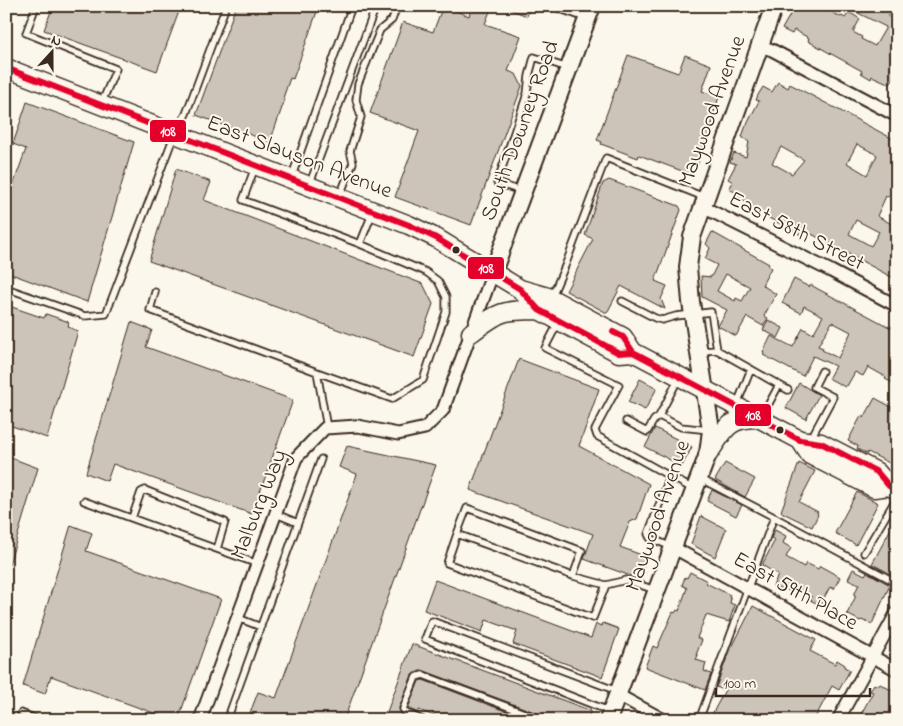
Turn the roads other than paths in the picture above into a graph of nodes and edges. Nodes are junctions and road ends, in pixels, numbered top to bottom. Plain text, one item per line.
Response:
1 (36, 6) edge
2 (226, 6) edge
3 (352, 6) edge
4 (376, 6) edge
5 (397, 6) edge
6 (561, 6) edge
7 (774, 6) edge
8 (590, 13) edge
9 (760, 46) junction
10 (6, 68) edge
11 (568, 68) junction
12 (100, 105) junction
13 (897, 116) edge
14 (175, 134) junction
15 (255, 165) junction
16 (291, 178) junction
17 (309, 186) junction
18 (523, 192) junction
19 (339, 197) junction
20 (704, 202) junction
21 (373, 210) junction
22 (360, 244) junction
23 (489, 270) junction
24 (6, 288) edge
25 (156, 292) dead end
26 (622, 301) dead end
27 (545, 304) junction
28 (897, 306) edge
29 (693, 314) junction
30 (560, 321) junction
31 (471, 333) junction
32 (717, 350) junction
33 (698, 351) junction
34 (633, 352) junction
35 (751, 369) junction
36 (822, 371) dead end
37 (317, 372) junction
38 (680, 377) junction
39 (779, 385) junction
40 (704, 390) junction
41 (788, 390) dead end
42 (736, 407) junction
43 (659, 416) junction
44 (760, 419) junction
45 (626, 421) dead end
46 (327, 428) junction
47 (711, 430) junction
48 (805, 441) junction
49 (708, 454) junction
50 (321, 459) dead end
51 (670, 476) junction
52 (697, 484) junction
53 (894, 491) edge
54 (84, 501) dead end
55 (276, 514) junction
56 (774, 517) junction
57 (132, 518) junction
58 (298, 523) junction
59 (457, 534) junction
60 (674, 548) junction
61 (217, 549) junction
62 (864, 553) dead end
63 (258, 564) junction
64 (573, 576) junction
65 (897, 583) edge
66 (606, 585) junction
67 (748, 589) junction
68 (657, 591) junction
69 (897, 612) edge
70 (238, 618) junction
71 (261, 627) junction
72 (872, 657) junction
73 (897, 670) edge
74 (618, 694) junction
75 (21, 713) dead end
76 (610, 716) edge
77 (39, 720) edge
78 (200, 720) edge
79 (227, 720) edge
80 (424, 720) edge
81 (543, 720) edge
82 (664, 720) edge
83 (699, 720) edge
84 (838, 720) edge

1 - 12 lane
2 - 14 lane
3 - 16 lane
4 - 17 lane
5 - 19 lane
6 - 8 lane
7 - 9 street, Maywood Avenue
8 - 11 street, South Downey Road
9 - 13 street
9 - 20 street, Maywood Avenue
10 - 12 main road, East Slauson Avenue
11 - 18 street, South Downey Road
11 - 18 lane
12 - 14 main road, East Slauson Avenue
14 - 15 main road, East Slauson Avenue
14 - 24 lane
15 - 16 main road, East Slauson Avenue
15 - 22 lane
16 - 17 main road, East Slauson Avenue
17 - 19 main road, East Slauson Avenue
18 - 23 street, South Downey Road
19 - 21 main road, East Slauson Avenue
20 - 27 lane
20 - 28 street, East 58th Street
20 - 29 street, Maywood Avenue
21 - 22 lane
21 - 23 main road, East Slauson Avenue
22 - 37 lane
23 - 27 main road, East Slauson Avenue
23 - 31 street
25 - 37 lane
26 - 29 lane
27 - 30 main road
27 - 31 main road
27 - 34 main road
29 - 32 lane
29 - 33 street, Maywood Avenue
30 - 34 main road
30 - 51 lane
31 - 46 street
32 - 33 lane
32 - 35 lane
33 - 40 street, Maywood Avenue
34 - 38 main road
35 - 39 lane
35 - 42 lane
36 - 48 lane
37 - 46 lane
38 - 40 main road
38 - 43 lane
39 - 41 lane
39 - 44 lane
40 - 42 main road
40 - 47 street, Maywood Avenue
42 - 44 main road
43 - 45 lane
43 - 47 lane
44 - 48 main road
44 - 49 main road
46 - 55 street, Malburg Way
47 - 49 street, Maywood Avenue
48 - 53 main road
49 - 52 street, Maywood Avenue
50 - 58 lane
51 - 52 lane
51 - 60 lane
52 - 56 lane
52 - 60 street, Maywood Avenue
53 - 62 lane
54 - 57 lane
55 - 58 lane
55 - 63 street, Malburg Way
56 - 65 lane
56 - 67 lane
57 - 61 lane
57 - 61 lane
58 - 71 lane
59 - 64 lane
59 - 64 lane
59 - 66 lane
60 - 67 street, East 59th Place
60 - 68 street, Maywood Avenue
61 - 63 lane
63 - 70 street, Malburg Way
64 - 66 lane
66 - 68 lane
67 - 72 street, East 59th Place
67 - 83 lane
68 - 74 street, Maywood Avenue
69 - 72 street
70 - 71 lane
70 - 78 street, Malburg Way
71 - 79 lane
72 - 73 street, East 59th Place
72 - 84 street
74 - 76 street, Maywood Avenue
74 - 76 lane
74 - 82 street
75 - 77 lane
80 - 81 lane

